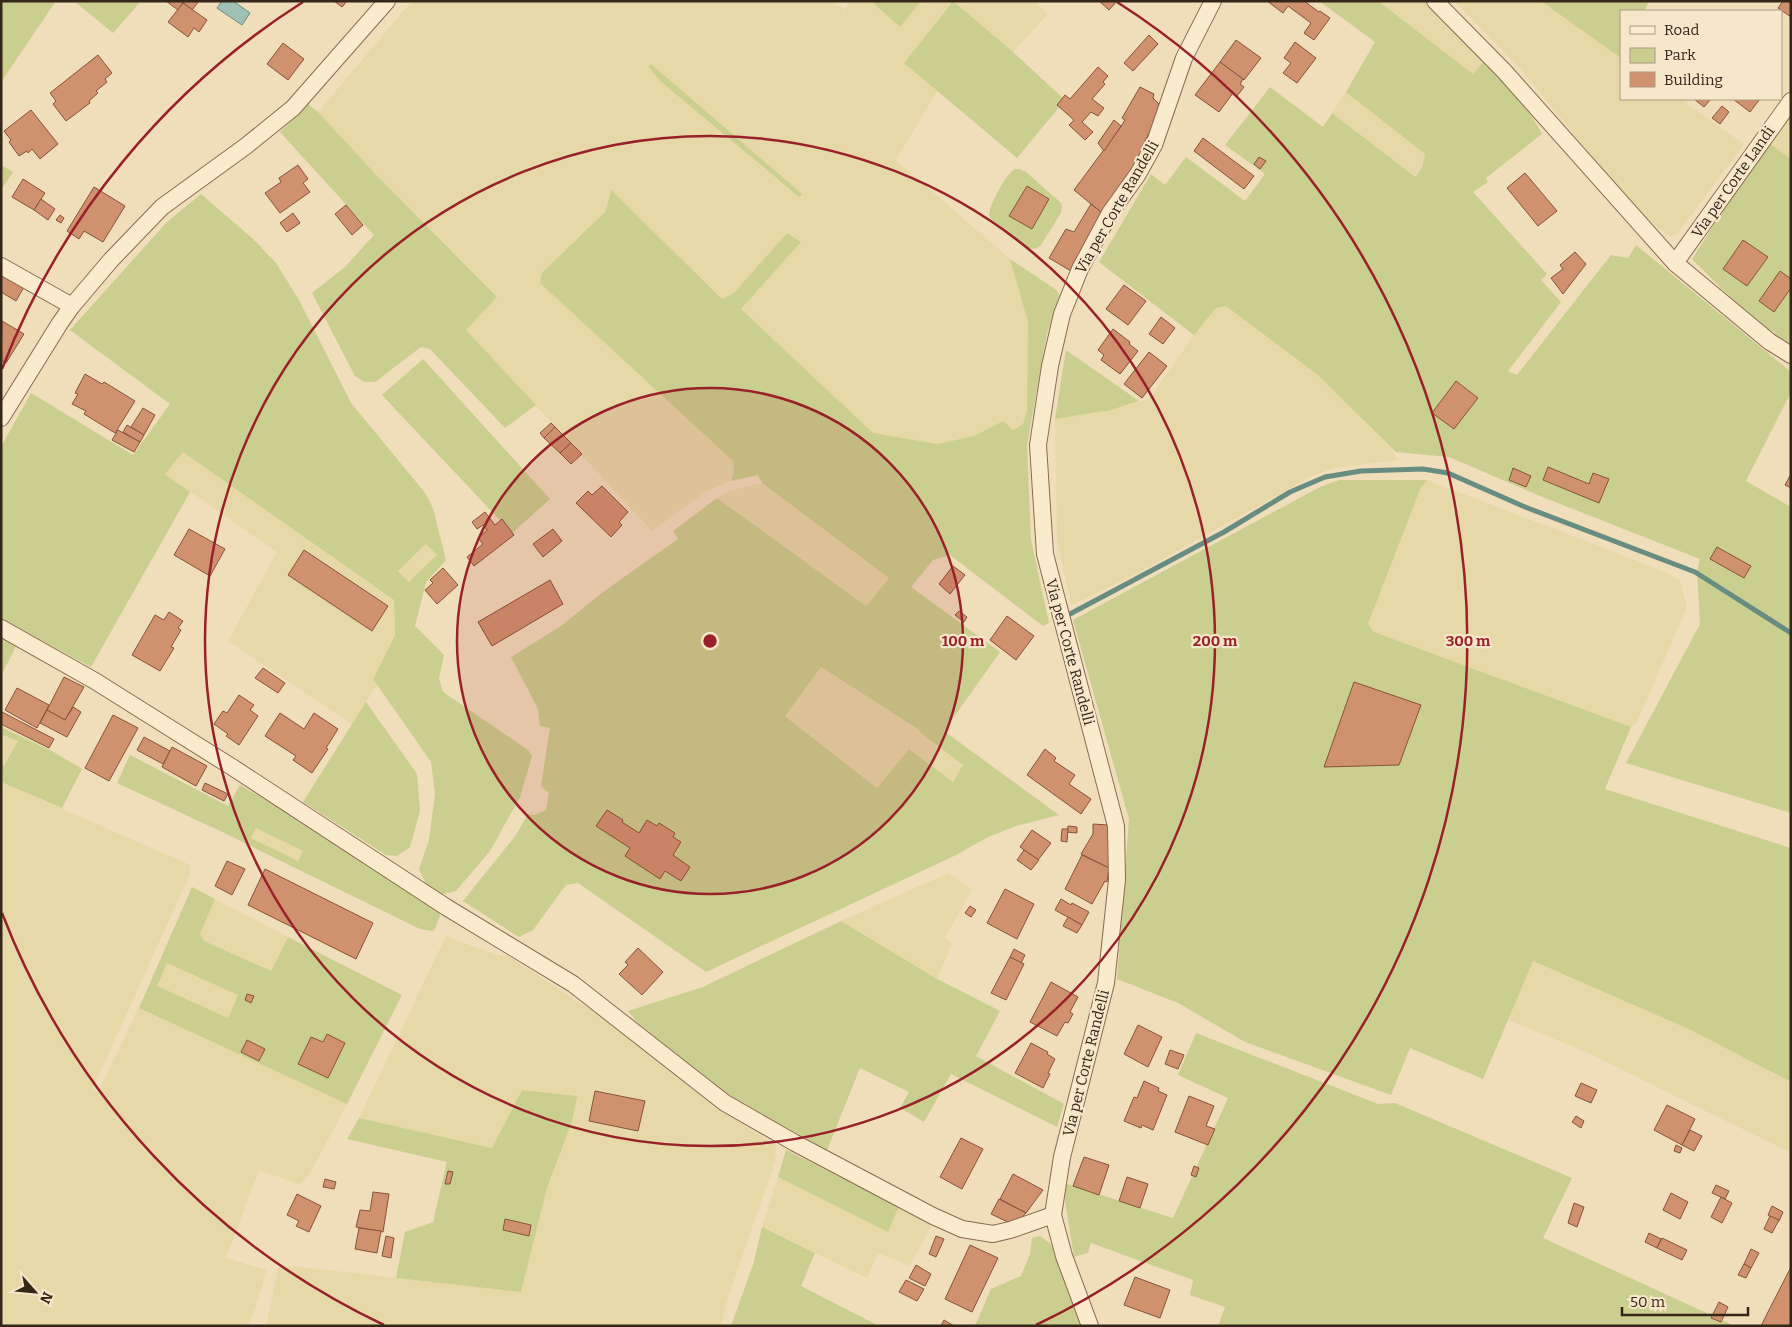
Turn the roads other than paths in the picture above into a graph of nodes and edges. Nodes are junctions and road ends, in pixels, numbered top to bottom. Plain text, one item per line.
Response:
1 (387, 1) edge
2 (1213, 1) edge
3 (1435, 1) edge
4 (1791, 100) edge
5 (1675, 263) junction
6 (1, 266) edge
7 (72, 306) junction
8 (1791, 355) edge
9 (1, 418) edge
10 (1, 628) edge
11 (1053, 1215) junction
12 (1090, 1326) edge

1 - 7 street
2 - 11 street, Via per Corte Randelli
3 - 5 street
4 - 5 street, Via per Corte Landi
5 - 8 street
6 - 7 street
7 - 9 street
10 - 11 street
11 - 12 street, Via per Corte Randelli

